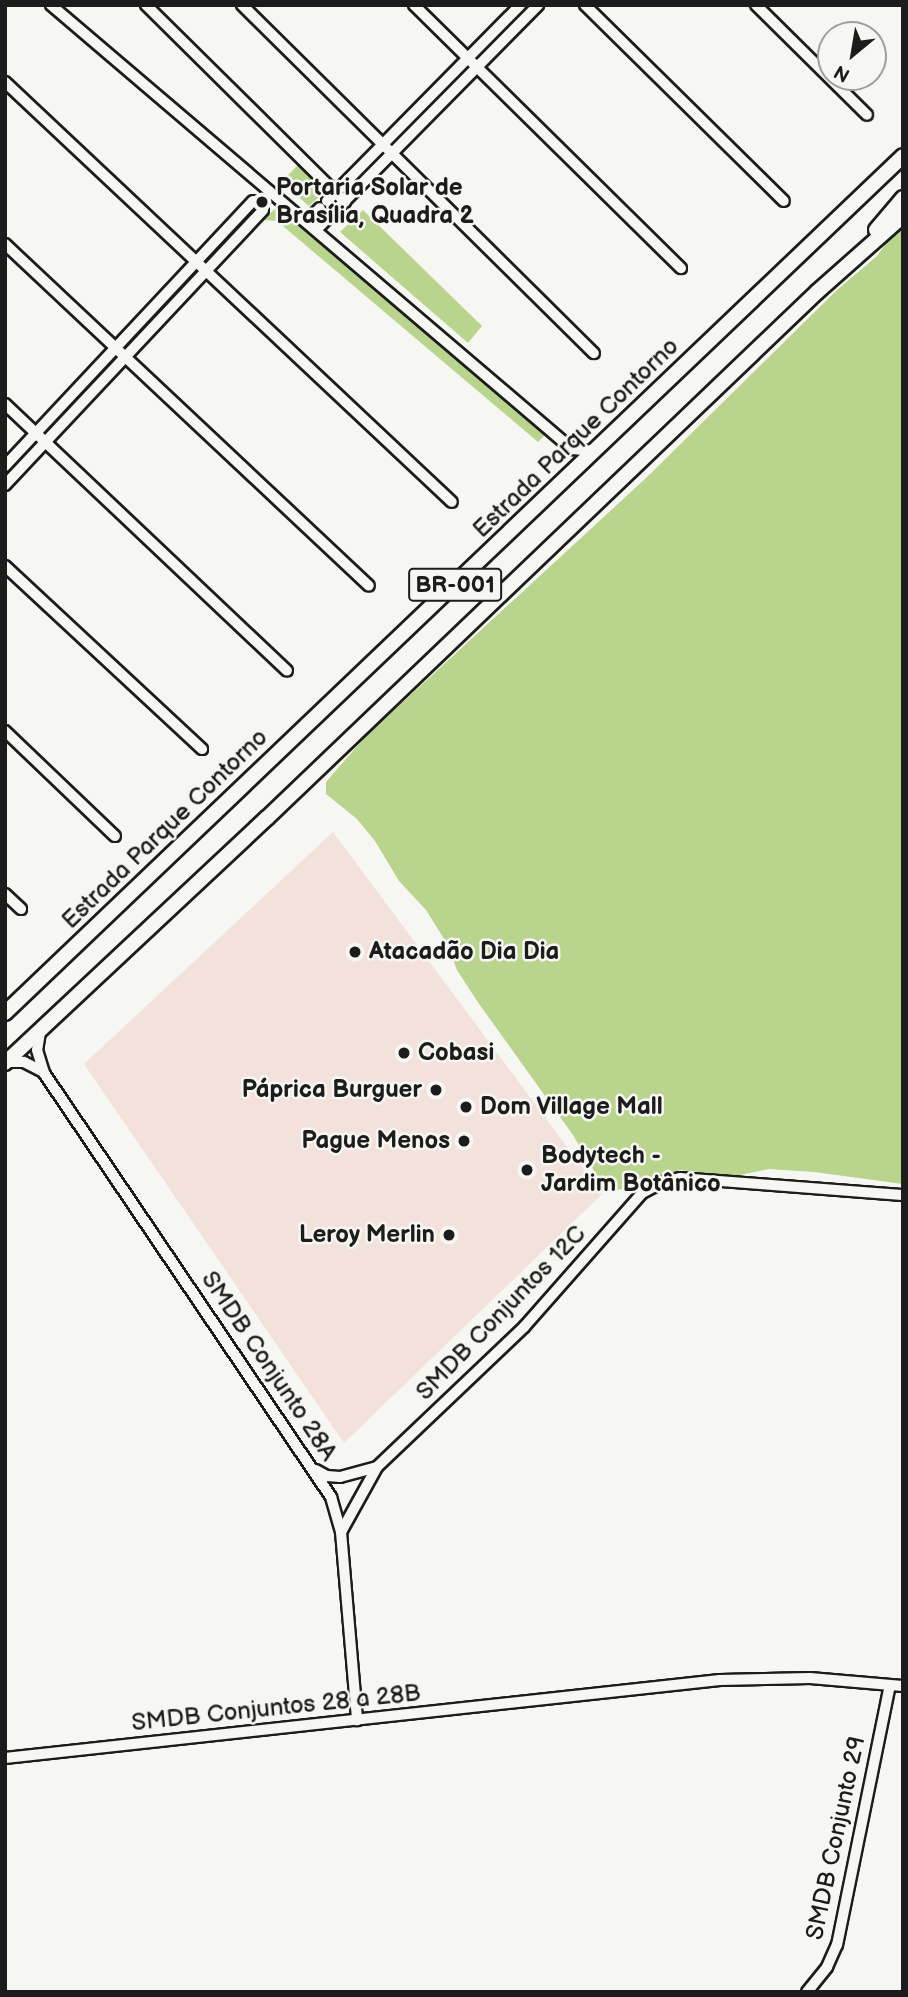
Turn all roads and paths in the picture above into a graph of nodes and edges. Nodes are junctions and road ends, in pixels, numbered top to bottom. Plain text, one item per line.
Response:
1 (51, 5) edge
2 (146, 5) edge
3 (243, 5) edge
4 (414, 5) edge
5 (520, 5) edge
6 (538, 5) edge
7 (586, 5) edge
8 (757, 5) edge
9 (468, 58) junction
10 (477, 67) junction
11 (5, 82) edge
12 (867, 115) dead end
13 (383, 144) junction
14 (392, 153) junction
15 (903, 156) edge
16 (903, 168) edge
17 (335, 192) junction
18 (257, 197) junction
19 (903, 198) edge
20 (784, 201) dead end
21 (345, 202) junction
22 (267, 206) junction
23 (322, 206) junction
24 (331, 215) junction
25 (903, 216) edge
26 (307, 221) junction
27 (317, 229) junction
28 (5, 244) edge
29 (809, 247) junction
30 (196, 262) junction
31 (846, 266) junction
32 (681, 268) dead end
33 (206, 271) junction
34 (116, 348) junction
35 (594, 353) dead end
36 (125, 357) junction
37 (5, 404) edge
38 (36, 433) junction
39 (46, 442) junction
40 (572, 449) junction
41 (596, 451) junction
42 (5, 466) edge
43 (577, 468) junction
44 (5, 485) edge
45 (452, 502) dead end
46 (5, 566) edge
47 (369, 586) dead end
48 (287, 671) dead end
49 (5, 731) edge
50 (202, 749) dead end
51 (115, 836) dead end
52 (5, 894) edge
53 (21, 909) dead end
54 (5, 1013) edge
55 (40, 1032) junction
56 (6, 1062) edge
57 (44, 1073) junction
58 (903, 1195) edge
59 (310, 1465) junction
60 (377, 1467) junction
61 (341, 1532) junction
62 (890, 1685) junction
63 (903, 1686) edge
64 (357, 1720) junction
65 (5, 1758) edge
66 (807, 1992) edge

1 - 18 street
2 - 17 street
3 - 13 street
4 - 9 street
5 - 9 street
6 - 10 street
7 - 20 street
8 - 12 street
9 - 10 street
9 - 13 street
10 - 14 street
10 - 32 street
11 - 30 street
13 - 14 street
13 - 17 street
14 - 21 street
14 - 35 street
15 - 29 highway, Estrada Parque Contorno / BR-001
16 - 29 highway
17 - 21 street
17 - 23 street
18 - 22 street
18 - 22 street
18 - 30 street
19 - 31 highway
21 - 24 street
22 - 26 street
22 - 33 street
23 - 24 street
23 - 26 street
24 - 27 street
25 - 31 highway, BR-001
26 - 27 street
27 - 40 street
28 - 34 street
29 - 41 highway, Estrada Parque Contorno / BR-001
30 - 33 street
30 - 34 street
31 - 55 highway, BR-001
33 - 36 street
33 - 45 street
34 - 36 street
34 - 38 street
36 - 39 street
36 - 47 street
37 - 38 street
38 - 39 street
38 - 42 street
39 - 44 street
39 - 48 street
40 - 41 street
40 - 43 street
41 - 43 highway, Estrada Parque Contorno / BR-001
43 - 54 highway, Estrada Parque Contorno / BR-001
46 - 50 street
49 - 51 street
52 - 53 street
55 - 56 highway, BR-001
55 - 57 street
56 - 57 street
57 - 59 street, SMDB Conjunto 28A
58 - 60 street, SMDB Conjuntos 12C
59 - 60 street, SMDB Conjuntos 12C
59 - 61 street, SMDB Conjunto 28A
60 - 61 street, SMDB Conjuntos 12C
61 - 64 street, SMDB Conjunto 28A
62 - 63 street, SMDB Conjuntos 28 a 28B
62 - 64 street, SMDB Conjuntos 28 a 28B
62 - 66 street, SMDB Conjunto 29
64 - 65 street, SMDB Conjuntos 28 a 28B

